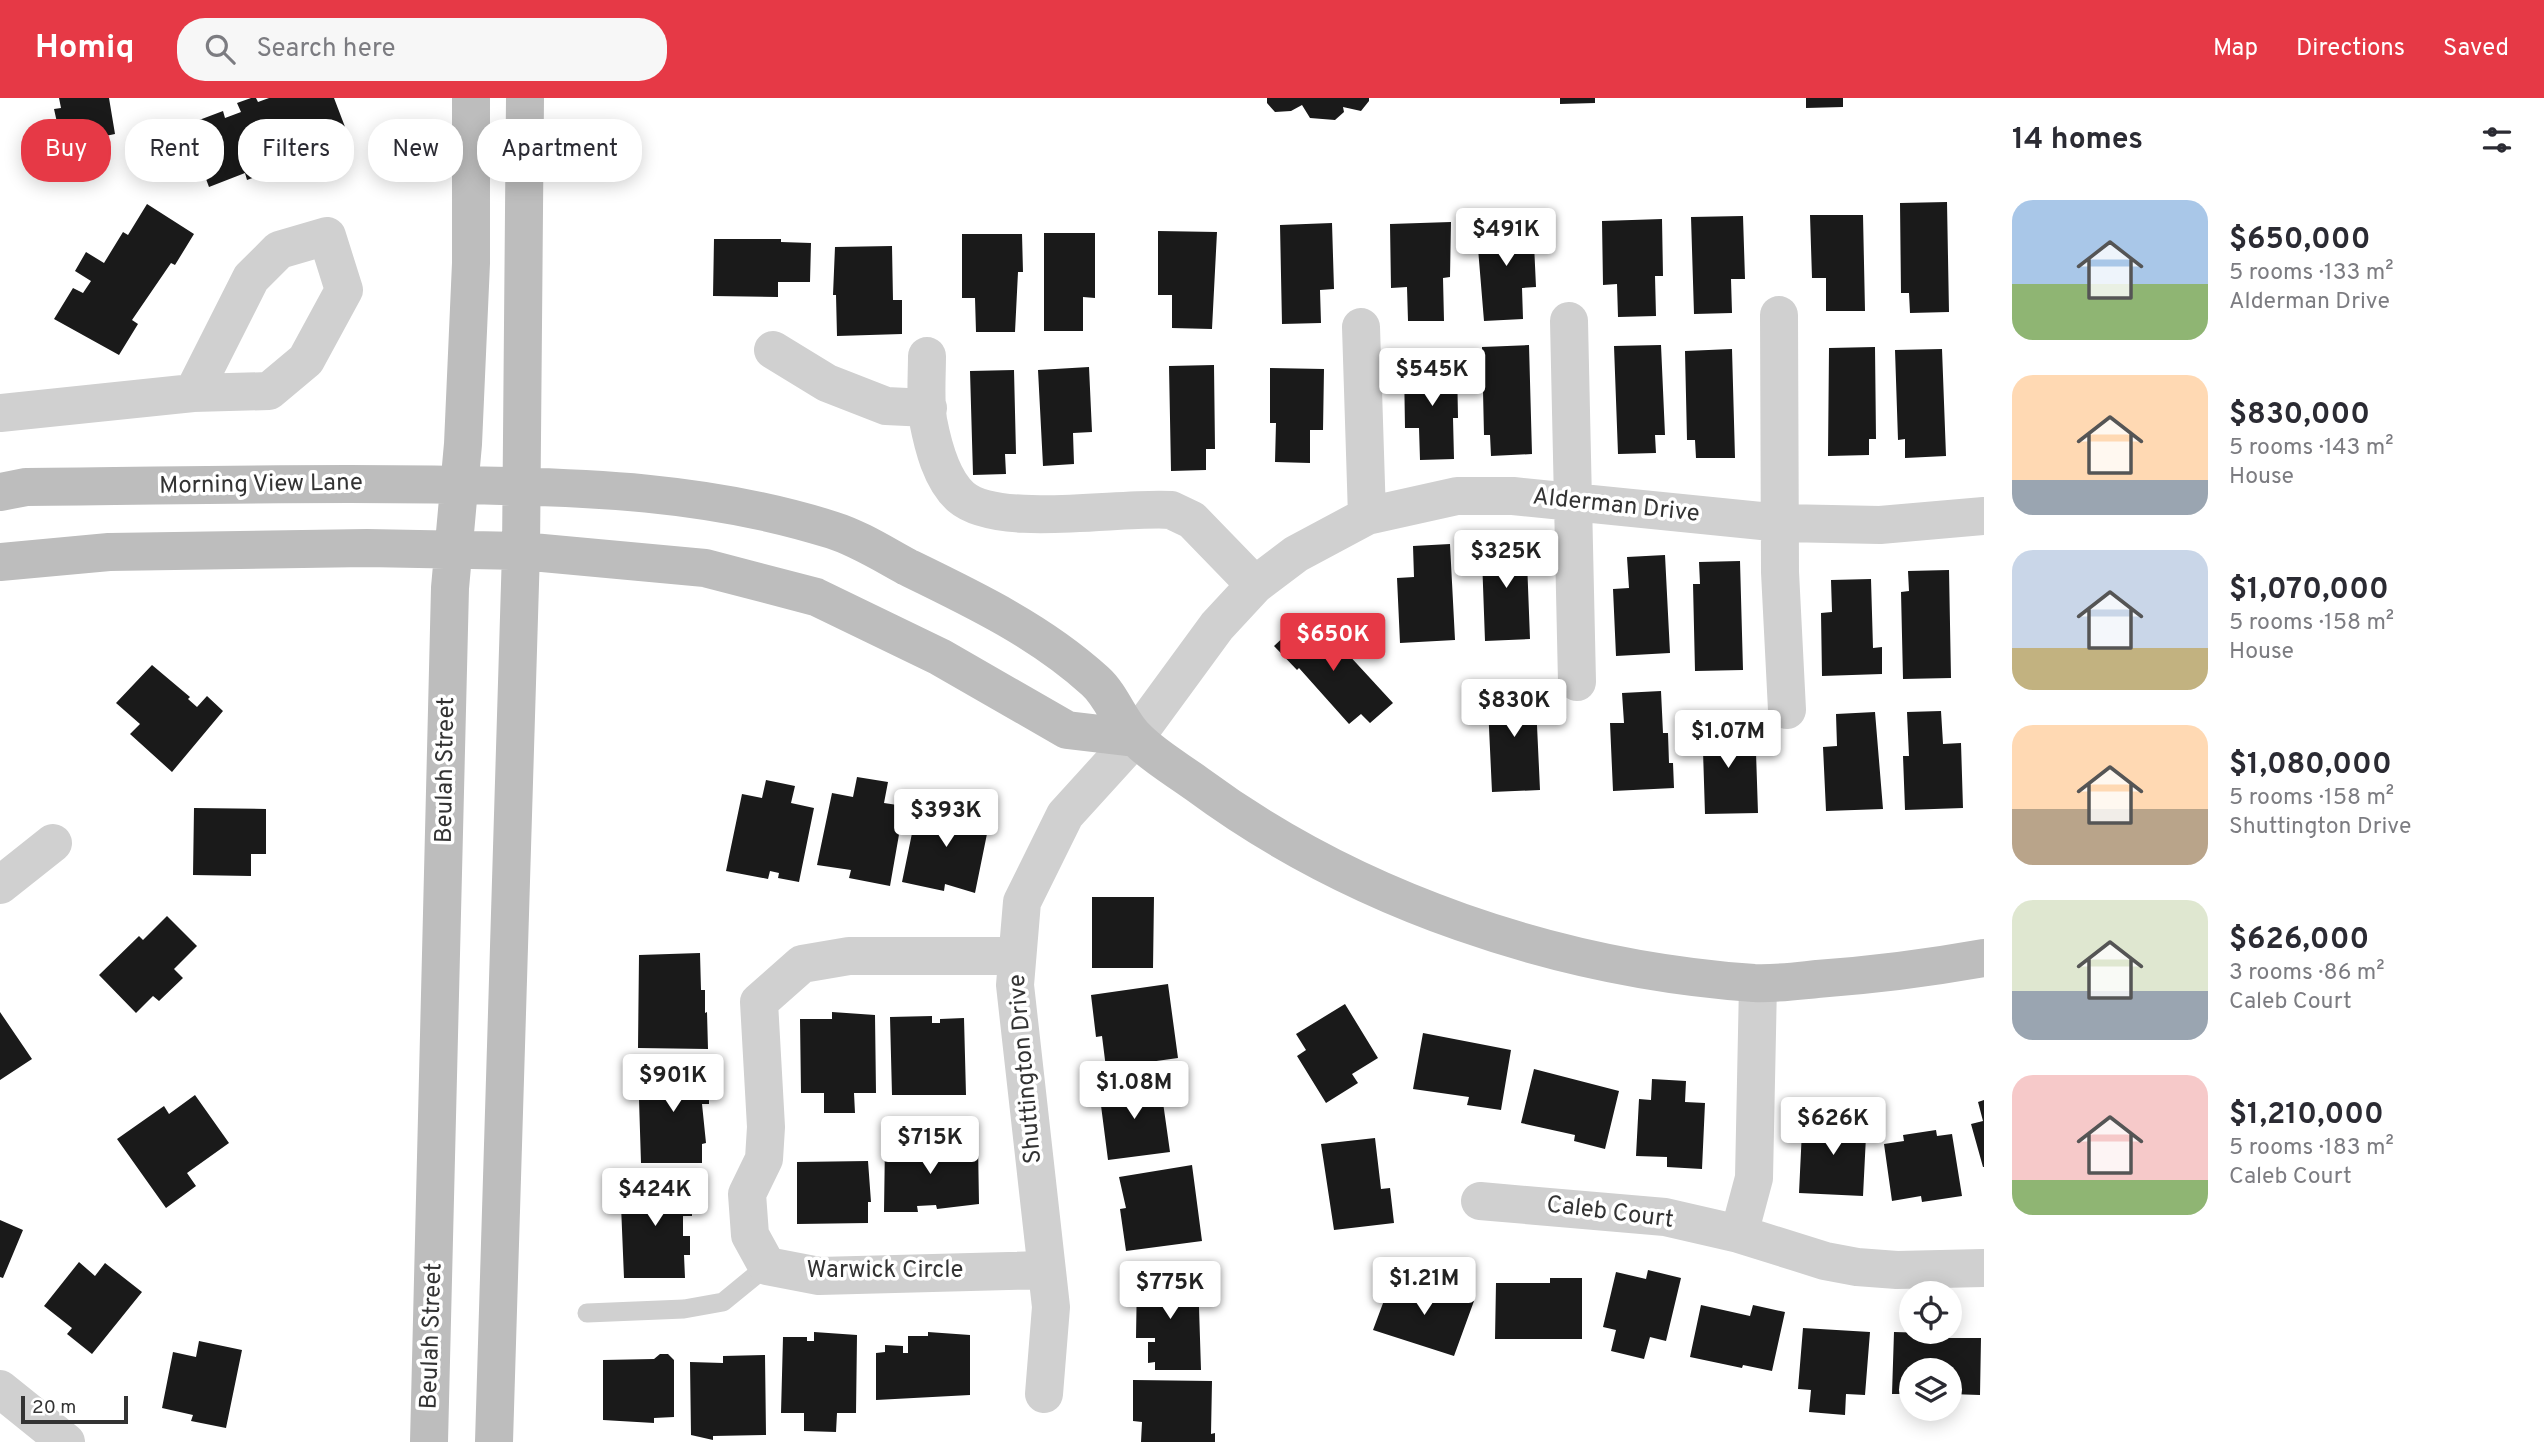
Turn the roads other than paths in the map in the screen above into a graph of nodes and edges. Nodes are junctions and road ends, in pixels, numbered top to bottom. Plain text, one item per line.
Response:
1 (471, 98) edge
2 (525, 98) edge
3 (1779, 314) dead end
4 (1569, 321) dead end
5 (1361, 327) dead end
6 (773, 350) dead end
7 (927, 356) dead end
8 (193, 393) dead end
9 (928, 408) junction
10 (0, 413) edge
11 (459, 485) junction
12 (522, 485) junction
13 (0, 492) edge
14 (1573, 502) junction
15 (1367, 516) junction
16 (1984, 516) edge
17 (1782, 523) junction
18 (451, 549) junction
19 (521, 551) junction
20 (0, 562) edge
21 (1255, 585) junction
22 (1577, 682) dead end
23 (1787, 710) dead end
24 (1135, 738) junction
25 (53, 843) dead end
26 (0, 885) edge
27 (1017, 956) junction
28 (1984, 958) edge
29 (1758, 984) junction
30 (1480, 1200) dead end
31 (1739, 1234) junction
32 (767, 1266) junction
33 (1984, 1268) edge
34 (1045, 1270) junction
35 (587, 1313) dead end
36 (0, 1389) edge
37 (1044, 1394) dead end
38 (66, 1442) edge
39 (429, 1442) edge
40 (494, 1442) edge

1 - 11 street, Beulah Street
2 - 12 street
3 - 17 street
4 - 14 street
5 - 15 street
6 - 9 street
7 - 9 street
8 - 10 street
9 - 21 street
11 - 12 street, Morning View Lane
11 - 13 street, Morning View Lane
11 - 18 street, Beulah Street
12 - 19 street
12 - 24 street, Morning View Lane
14 - 15 street, Alderman Drive
14 - 17 street, Alderman Drive
14 - 22 street
15 - 21 street, Alderman Drive
16 - 17 street, Alderman Drive
17 - 23 street
18 - 19 street
18 - 20 street
18 - 39 street, Beulah Street
19 - 24 street
19 - 40 street
21 - 24 street, Alderman Drive
24 - 27 street, Shuttington Drive
24 - 29 street
25 - 26 street
27 - 32 street
27 - 34 street, Shuttington Drive
28 - 29 street
29 - 31 street
30 - 31 street, Caleb Court
31 - 33 street, Caleb Court
32 - 34 street, Warwick Circle
32 - 35 lane
34 - 37 street, Shuttington Drive
36 - 38 street

